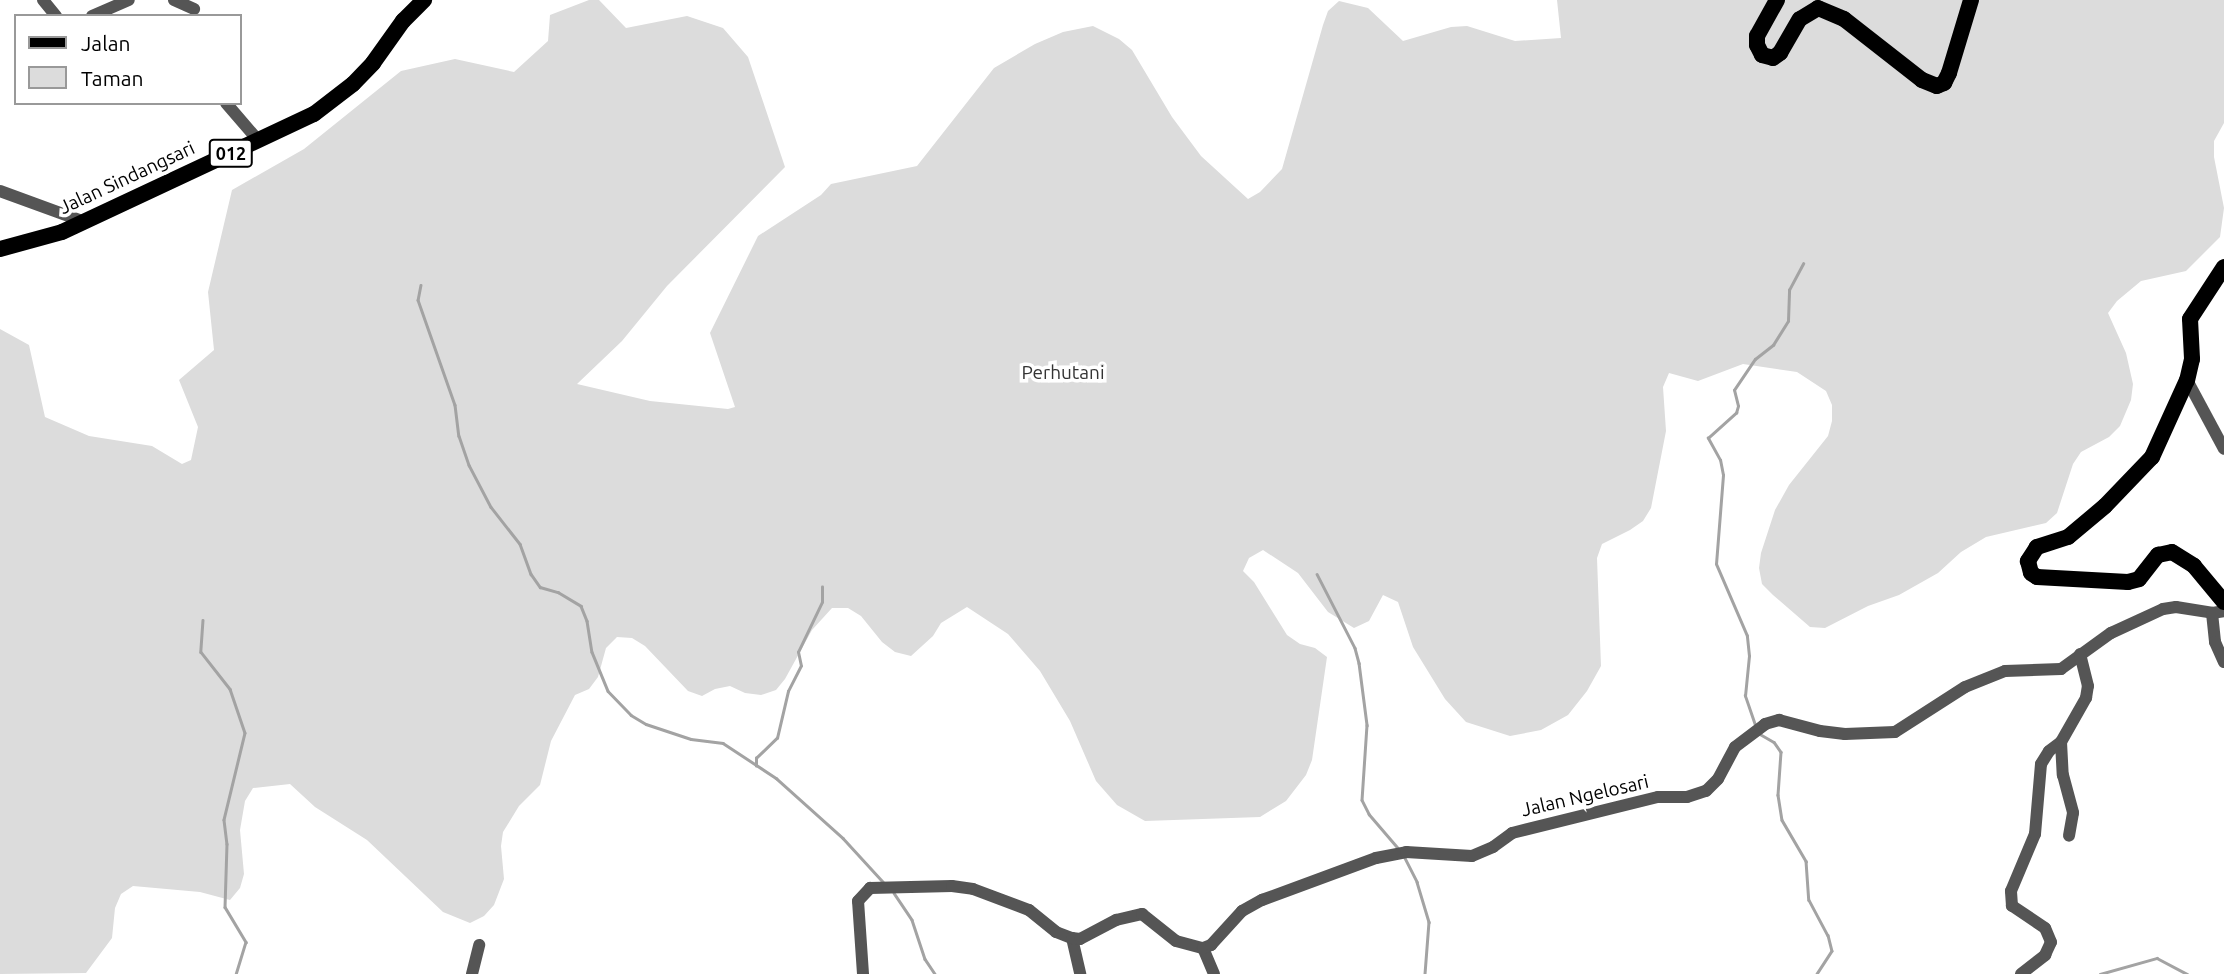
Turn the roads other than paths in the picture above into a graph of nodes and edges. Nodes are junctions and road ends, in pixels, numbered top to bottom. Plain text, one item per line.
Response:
1 (43, 0) edge
2 (129, 0) edge
3 (174, 0) edge
4 (424, 0) edge
5 (1777, 0) edge
6 (1971, 0) edge
7 (196, 8) edge
8 (54, 14) edge
9 (97, 14) edge
10 (228, 105) edge
11 (257, 139) junction
12 (0, 191) edge
13 (85, 222) junction
14 (0, 249) edge
15 (2224, 267) edge
16 (2187, 380) junction
17 (2224, 449) edge
18 (2224, 602) edge
19 (2218, 612) edge
20 (2080, 654) junction
21 (2224, 662) edge
22 (2061, 742) junction
23 (2069, 836) dead end
24 (1072, 938) junction
25 (479, 945) dead end
26 (1203, 948) junction
27 (472, 974) edge
28 (863, 974) edge
29 (1080, 974) edge
30 (1214, 974) edge
31 (2021, 974) edge

1 - 8 street
2 - 9 street
3 - 7 street
4 - 11 main road, Jalan Sindangsari / 012
5 - 6 main road
10 - 11 street
11 - 13 main road, Jalan Sindangsari / 012
12 - 13 street
13 - 14 main road, Jalan Sindangsari / 012
15 - 16 main road
16 - 17 street
16 - 18 main road
19 - 20 street, Jalan Ngelosari
19 - 21 street
20 - 22 street
20 - 26 street, Jalan Ngelosari
22 - 23 street
22 - 31 street
24 - 26 street
24 - 28 street
24 - 29 street
25 - 27 street
26 - 30 street

